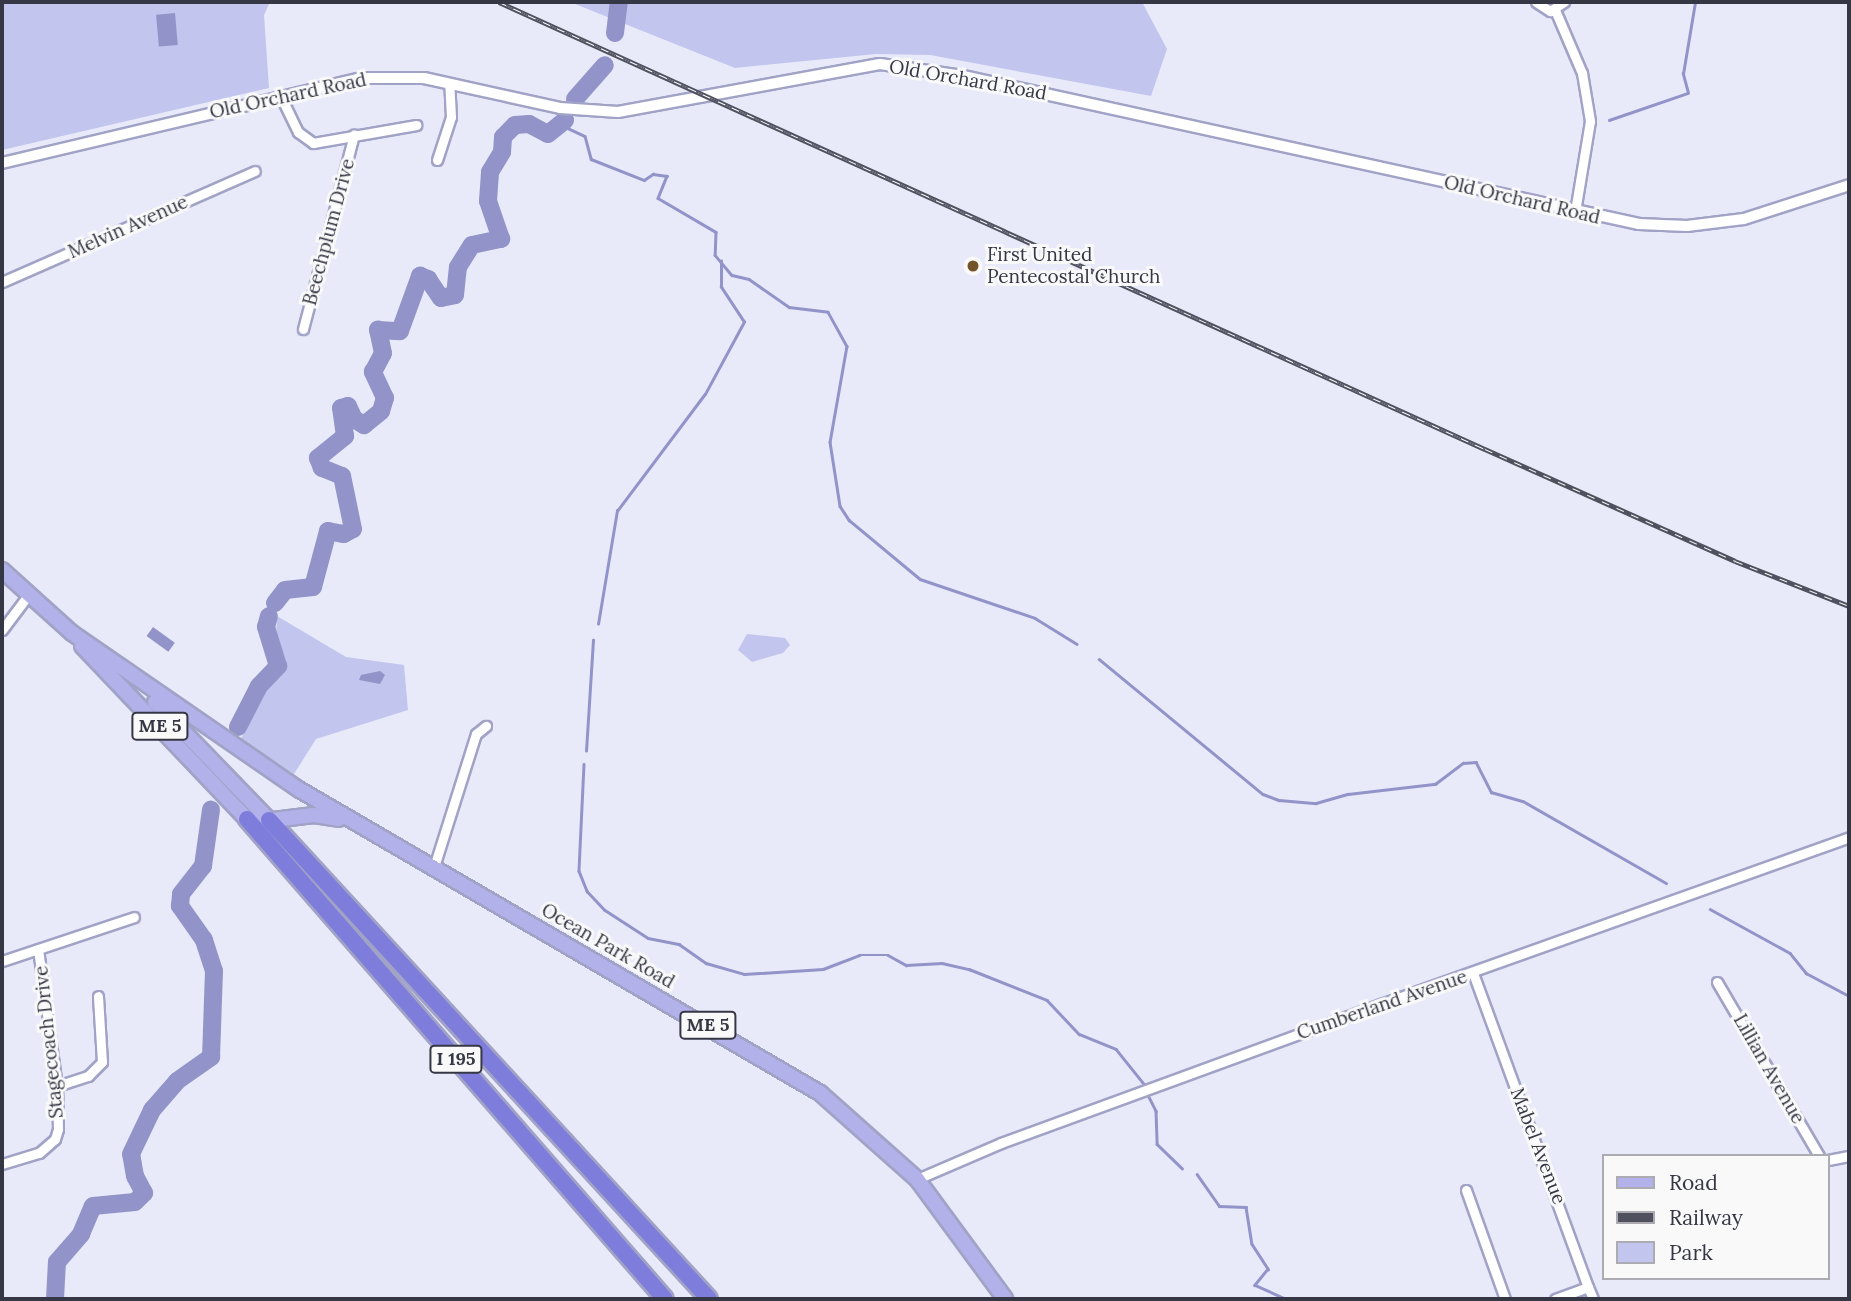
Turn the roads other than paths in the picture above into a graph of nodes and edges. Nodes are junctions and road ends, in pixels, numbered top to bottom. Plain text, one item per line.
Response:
1 (1536, 2) edge
2 (1564, 2) edge
3 (1555, 10) junction
4 (449, 83) junction
5 (280, 95) junction
6 (416, 125) dead end
7 (354, 135) junction
8 (436, 160) dead end
9 (2, 163) edge
10 (255, 172) dead end
11 (1849, 185) edge
12 (1575, 212) junction
13 (2, 282) edge
14 (303, 329) dead end
15 (2, 570) edge
16 (29, 594) junction
17 (2, 630) edge
18 (72, 633) junction
19 (111, 660) junction
20 (486, 726) dead end
21 (300, 790) junction
22 (295, 816) junction
23 (247, 819) junction
24 (268, 820) junction
25 (350, 822) junction
26 (1849, 837) edge
27 (433, 870) junction
28 (134, 917) dead end
29 (38, 948) junction
30 (2, 961) edge
31 (1472, 973) junction
32 (1717, 982) dead end
33 (98, 996) dead end
34 (57, 1086) junction
35 (1818, 1154) edge
36 (1849, 1156) edge
37 (1830, 1160) edge
38 (2, 1164) edge
39 (917, 1179) junction
40 (1466, 1190) dead end
41 (1588, 1287) junction
42 (665, 1299) edge
43 (709, 1299) edge
44 (1005, 1299) edge
45 (1505, 1299) edge
46 (1555, 1299) edge
47 (1593, 1299) edge

1 - 3 street
2 - 3 street
3 - 12 street
4 - 5 street, Old Orchard Road
4 - 8 street
4 - 12 street, Old Orchard Road
5 - 7 street, Beechplum Drive
5 - 9 street, Old Orchard Road
6 - 7 street, Beechplum Drive
7 - 14 street, Beechplum Drive
10 - 13 street, Melvin Avenue
11 - 12 street, Old Orchard Road
15 - 16 main road, Ocean Park Road / ME 5
16 - 17 street
16 - 18 main road, Ocean Park Road / ME 5
18 - 19 main road, Ocean Park Road / ME 5
18 - 23 main road, Ocean Park Road / ME 5
19 - 21 main road, Ocean Park Road / ME 5
19 - 24 main road
20 - 27 street
21 - 22 main road
21 - 25 main road, Ocean Park Road / ME 5
22 - 24 main road, Ocean Park Road / ME 5
22 - 25 main road, Ocean Park Road / ME 5
23 - 24 main road, Ocean Park Road / ME 5
23 - 42 highway, I 195
24 - 43 highway, I 195
25 - 27 main road, Ocean Park Road / ME 5
26 - 31 street, Cumberland Avenue
27 - 39 main road, Ocean Park Road / ME 5
28 - 29 street
29 - 30 street
29 - 34 street, Stagecoach Drive
31 - 39 street, Cumberland Avenue
31 - 41 street, Mabel Avenue
32 - 35 street, Lillian Avenue
33 - 34 street
34 - 38 street, Stagecoach Drive
36 - 37 street
39 - 44 main road, Ocean Park Road / ME 5
40 - 45 street
41 - 46 street
41 - 47 street, Mabel Avenue

